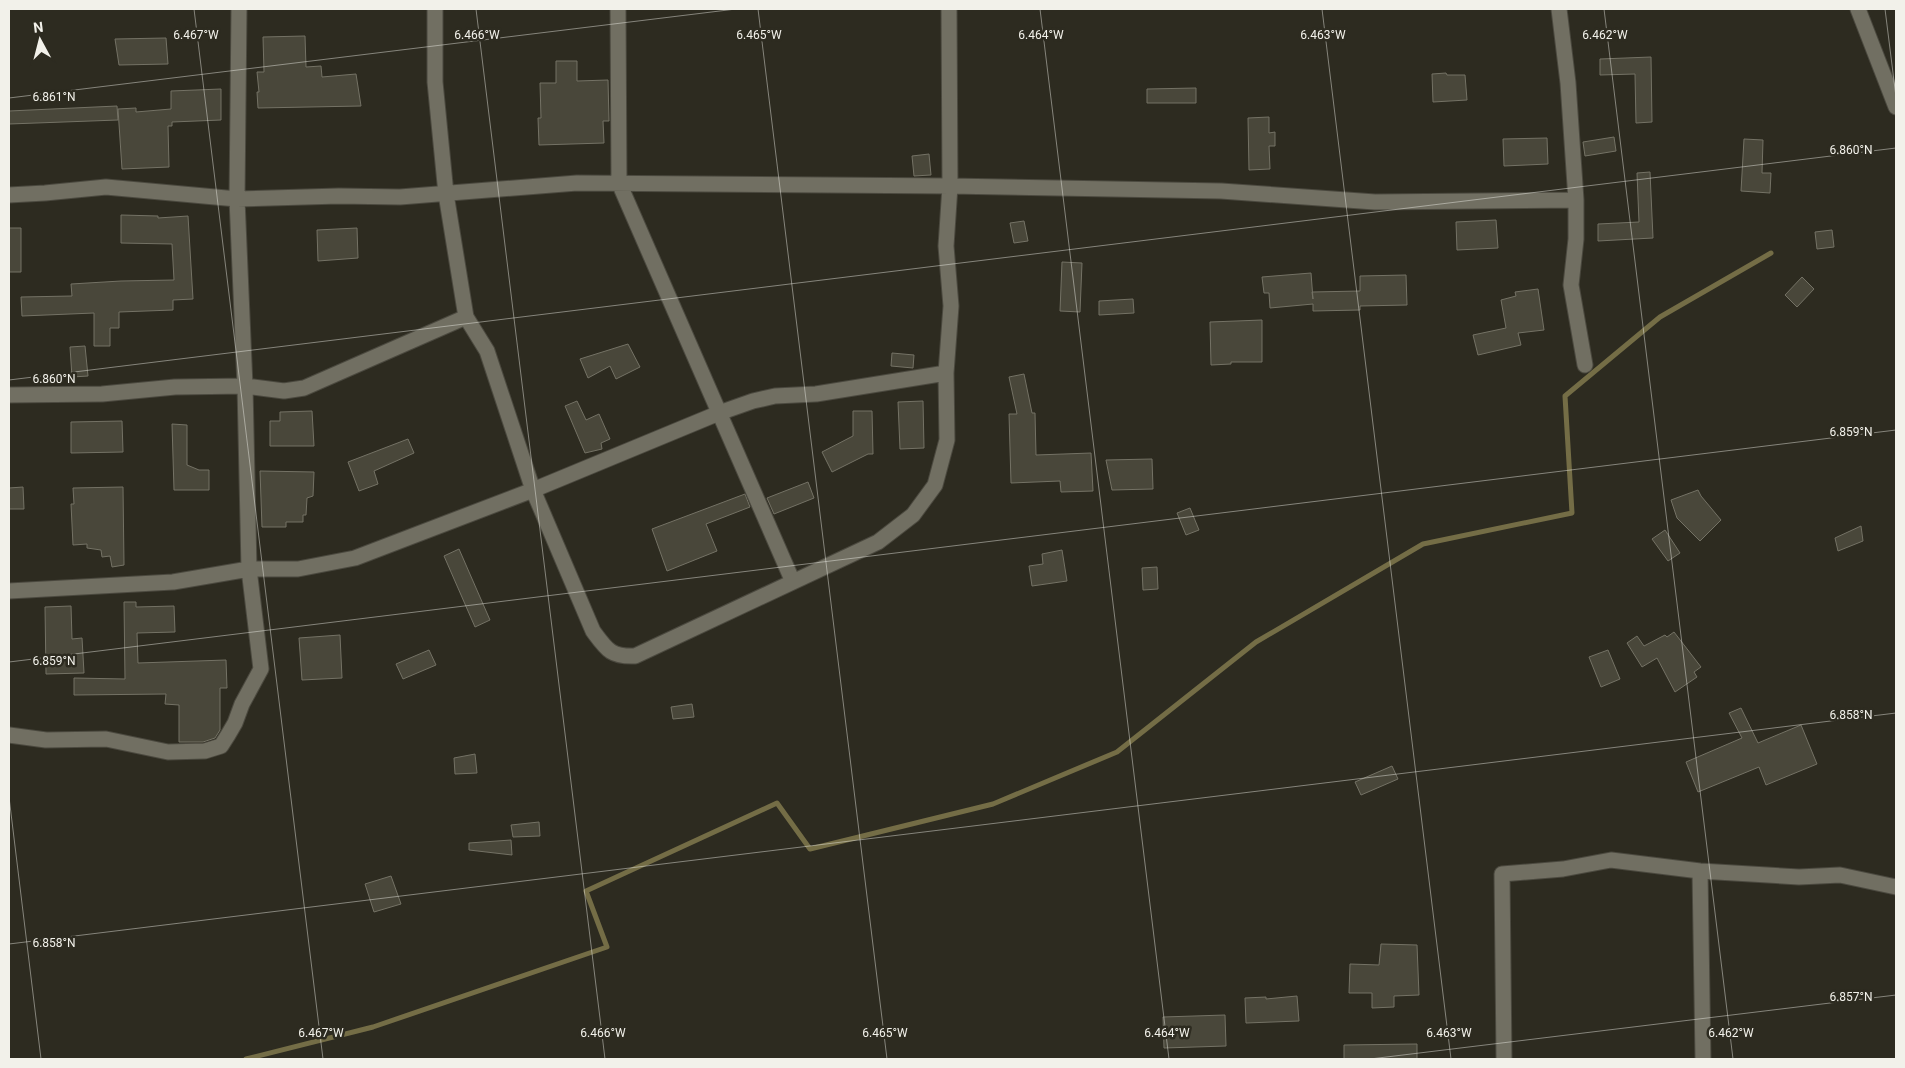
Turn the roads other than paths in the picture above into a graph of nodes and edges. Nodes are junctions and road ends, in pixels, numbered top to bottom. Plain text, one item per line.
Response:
1 (240, 9) edge
2 (435, 9) edge
3 (618, 9) edge
4 (949, 9) edge
5 (1559, 9) edge
6 (1858, 9) edge
7 (1896, 107) edge
8 (619, 183) junction
9 (950, 186) junction
10 (9, 194) edge
11 (446, 194) junction
12 (238, 199) junction
13 (1576, 200) junction
14 (466, 317) junction
15 (1585, 365) dead end
16 (946, 373) junction
17 (245, 386) junction
18 (9, 394) edge
19 (719, 413) junction
20 (533, 490) junction
21 (249, 569) junction
22 (793, 582) junction
23 (9, 591) edge
24 (9, 735) edge
25 (1700, 872) junction
26 (1896, 887) edge
27 (1504, 1059) edge
28 (1703, 1059) edge

1 - 12 street
2 - 11 street
3 - 8 street
4 - 9 street
5 - 13 street
6 - 7 street
8 - 9 street
8 - 11 street
8 - 19 street
9 - 13 street
9 - 16 street
10 - 12 street
11 - 12 street
11 - 14 street
12 - 17 street
13 - 15 street
14 - 17 street
14 - 20 street
16 - 19 street
16 - 22 street
17 - 18 street
17 - 21 street
19 - 20 street
19 - 22 street
20 - 21 street
20 - 22 street
21 - 23 street
21 - 24 street
25 - 26 street
25 - 27 street
25 - 28 street

